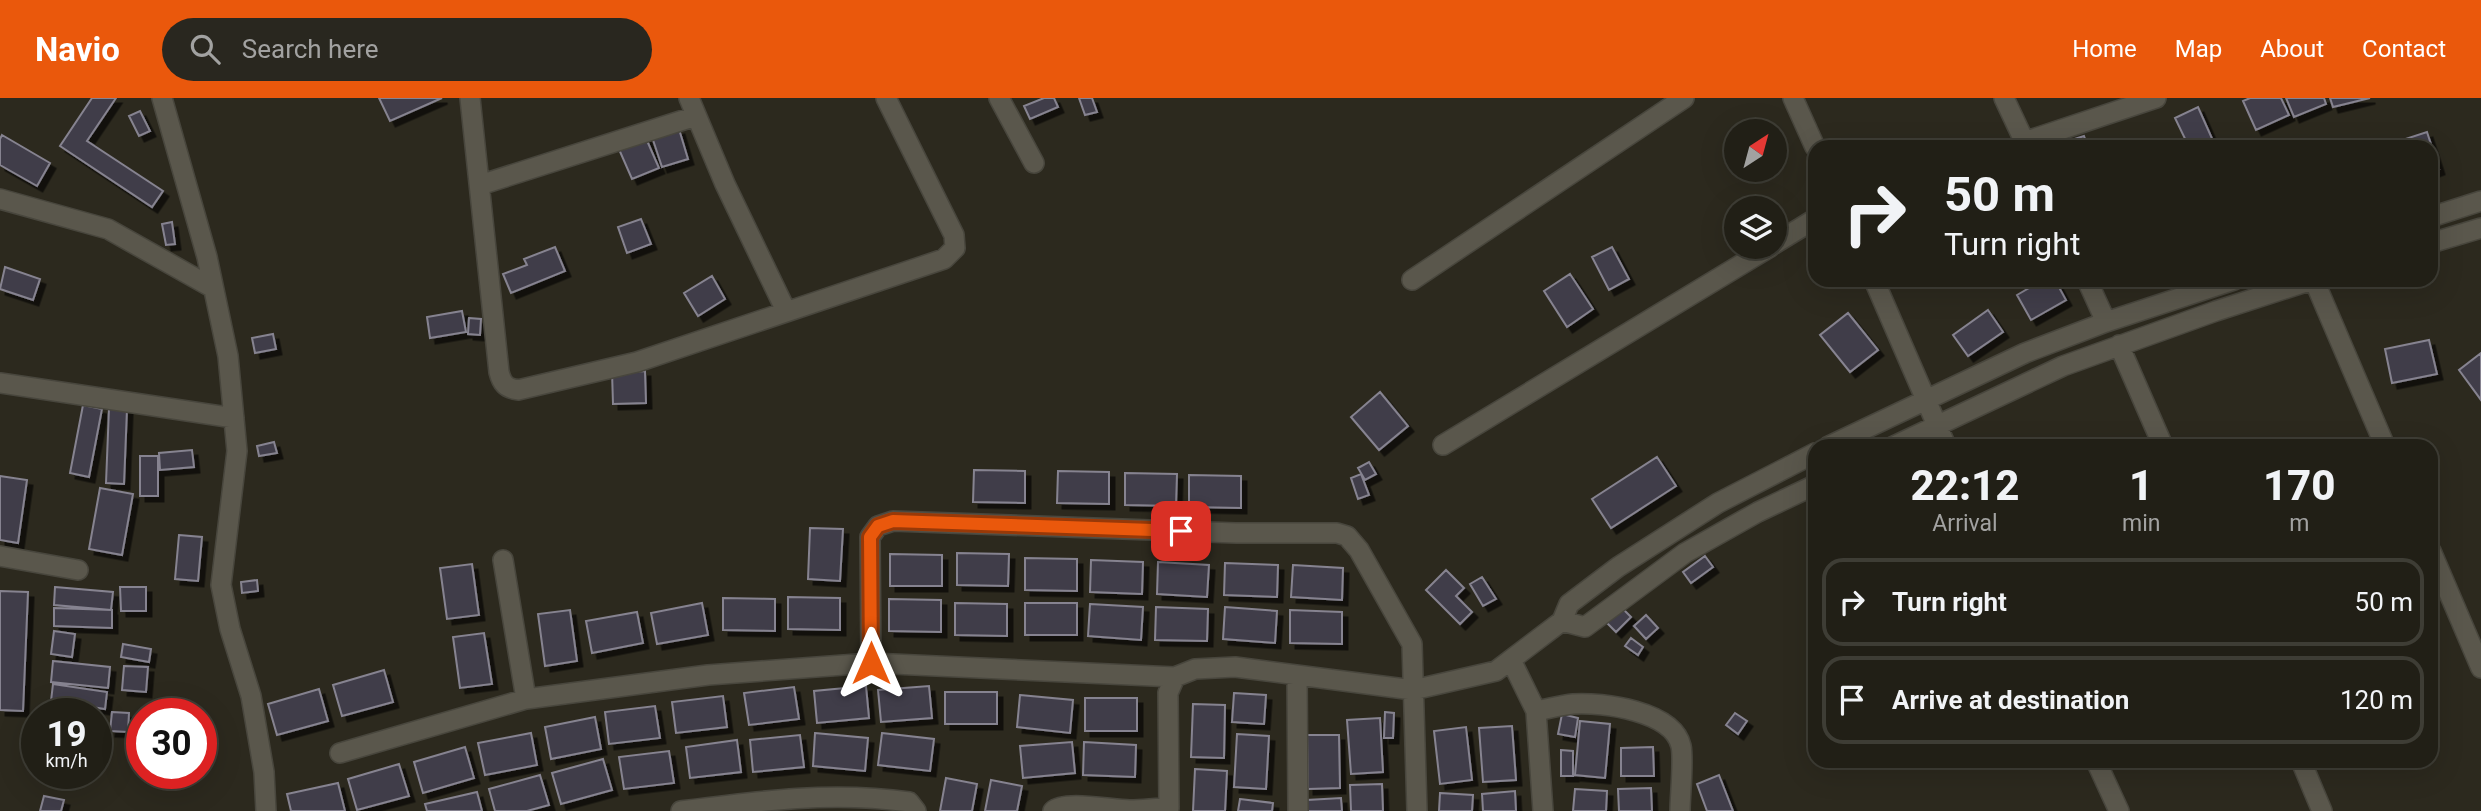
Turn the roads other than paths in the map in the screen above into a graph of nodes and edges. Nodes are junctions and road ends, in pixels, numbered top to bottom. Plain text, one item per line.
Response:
1 (162, 98) edge
2 (470, 98) edge
3 (886, 98) edge
4 (999, 98) edge
5 (1685, 98) edge
6 (1793, 98) edge
7 (2004, 98) edge
8 (2156, 98) edge
9 (692, 107) edge
10 (1812, 140) edge
11 (2023, 140) edge
12 (2036, 140) edge
13 (1034, 163) dead end
14 (480, 185) junction
15 (0, 199) edge
16 (2481, 201) edge
17 (2438, 215) edge
18 (1808, 223) edge
19 (2481, 228) edge
20 (1787, 236) edge
21 (2438, 241) edge
22 (1750, 259) edge
23 (1412, 280) dead end
24 (1877, 287) edge
25 (2090, 287) edge
26 (2212, 287) edge
27 (2291, 287) edge
28 (2316, 287) edge
29 (213, 288) junction
30 (2209, 288) junction
31 (786, 311) junction
32 (2216, 311) junction
33 (2106, 322) junction
34 (2119, 345) junction
35 (0, 383) edge
36 (1926, 400) junction
37 (234, 418) junction
38 (1936, 425) junction
39 (1844, 439) edge
40 (1908, 439) edge
41 (1943, 439) edge
42 (2160, 439) edge
43 (2382, 439) edge
44 (1443, 444) dead end
45 (1808, 457) edge
46 (1748, 487) junction
47 (1808, 488) edge
48 (1758, 512) junction
49 (0, 556) edge
50 (503, 560) dead end
51 (2438, 567) edge
52 (78, 570) dead end
53 (1562, 621) junction
54 (1511, 660) junction
55 (871, 663) junction
56 (2481, 668) edge
57 (1297, 675) junction
58 (1175, 677) junction
59 (1413, 690) junction
60 (526, 699) junction
61 (1536, 711) junction
62 (340, 753) dead end
63 (2099, 768) edge
64 (2304, 768) edge
65 (783, 804) edge
66 (1169, 809) edge
67 (266, 811) edge
68 (681, 811) edge
69 (916, 811) edge
70 (1053, 811) edge
71 (1298, 811) edge
72 (1417, 811) edge
73 (1543, 811) edge
74 (1680, 811) edge
75 (2119, 811) edge
76 (2322, 811) edge

1 - 29 street
2 - 14 street
3 - 31 street
4 - 13 street
5 - 23 street
6 - 10 street
7 - 11 street
8 - 12 street
9 - 14 street
9 - 31 street
14 - 31 street
15 - 29 street
16 - 17 street
18 - 20 street
19 - 21 street
22 - 44 street
24 - 36 street
25 - 33 street
26 - 30 street
27 - 32 street
28 - 43 street
29 - 37 street
30 - 32 street
30 - 33 street
32 - 34 street
33 - 36 street
34 - 38 street
34 - 42 street
35 - 37 street
36 - 38 street
36 - 39 street
37 - 67 street
38 - 40 street
38 - 41 street
45 - 46 street
46 - 48 street
46 - 53 street
47 - 48 street
48 - 53 street
49 - 52 street
50 - 60 street
51 - 56 street
53 - 54 street
54 - 59 street
54 - 61 street
55 - 58 street
55 - 59 street
55 - 60 street
57 - 58 street
57 - 59 street
57 - 71 street
58 - 66 street
59 - 72 street
60 - 62 street
61 - 73 street
61 - 74 street
63 - 75 street
64 - 76 street
65 - 68 street
65 - 69 street
66 - 70 street

